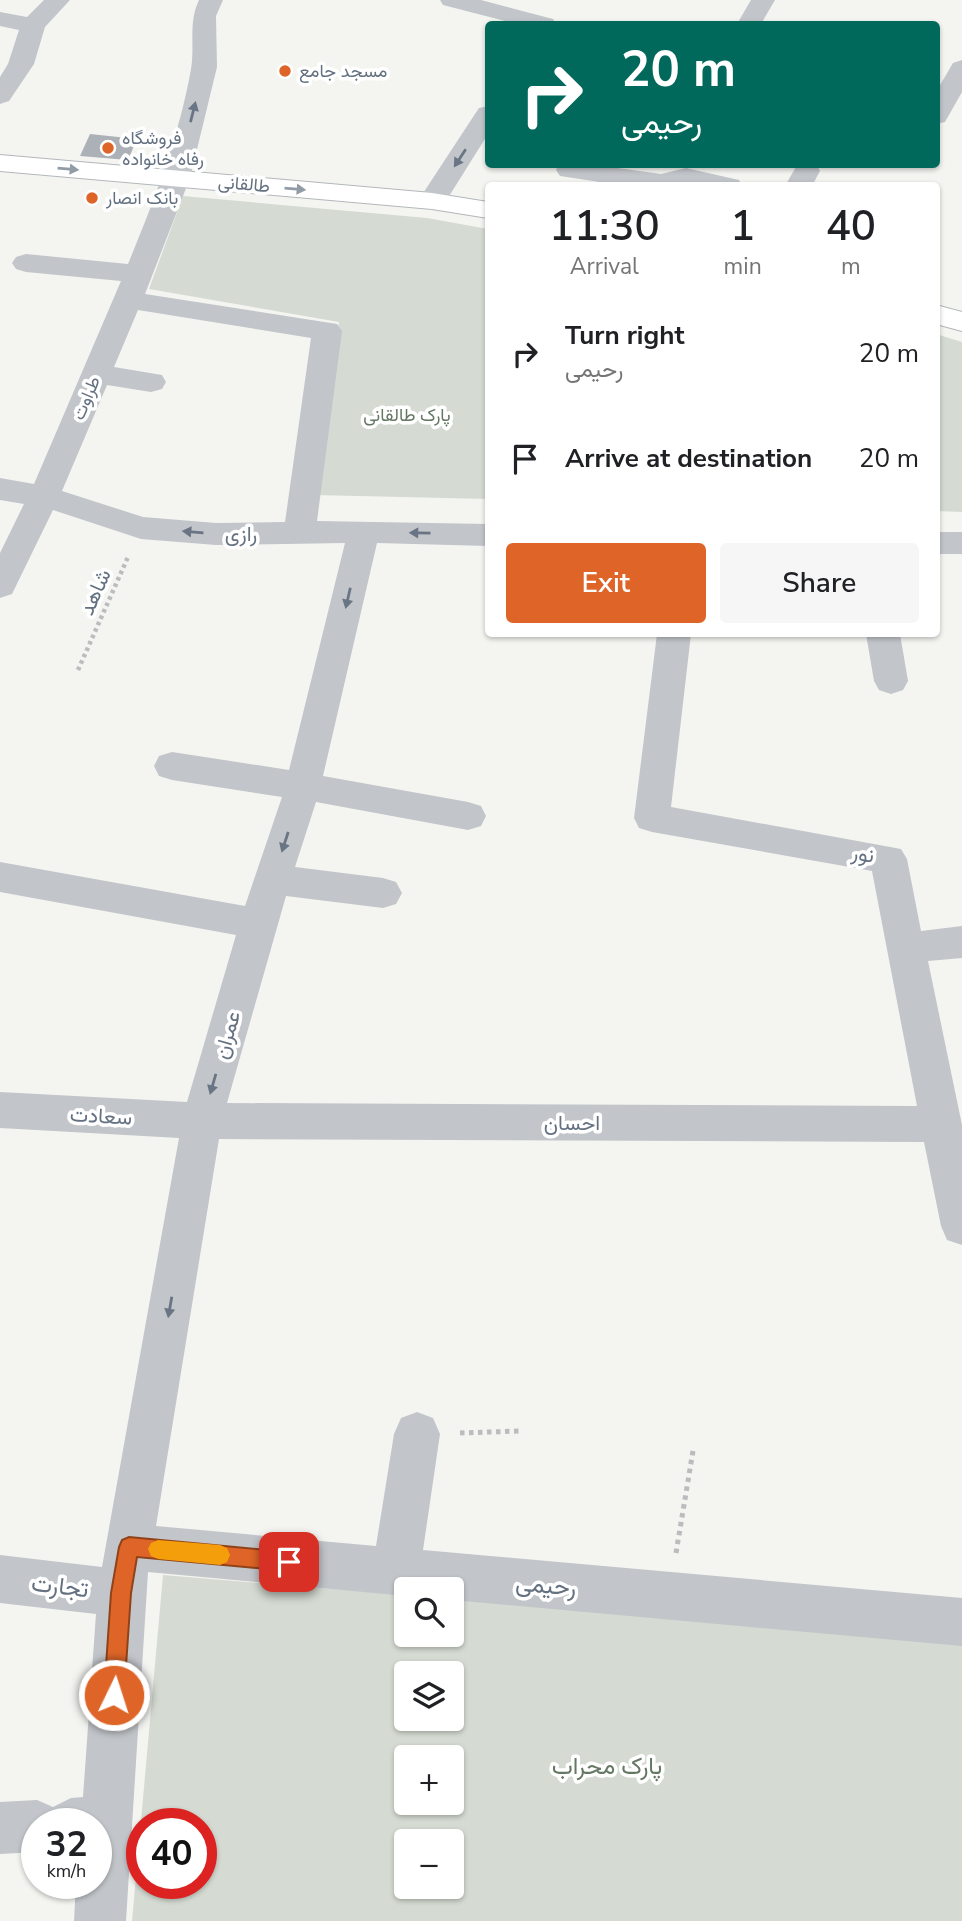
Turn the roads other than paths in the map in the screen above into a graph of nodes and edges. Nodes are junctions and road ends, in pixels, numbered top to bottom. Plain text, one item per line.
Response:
1 (58, 0) edge
2 (211, 0) edge
3 (452, 0) edge
4 (552, 0) edge
5 (763, 0) edge
6 (0, 19) edge
7 (531, 21) edge
8 (540, 21) edge
9 (755, 21) edge
10 (33, 25) junction
11 (962, 68) edge
12 (0, 96) edge
13 (940, 109) edge
14 (940, 117) edge
15 (485, 119) edge
16 (962, 121) edge
17 (0, 163) edge
18 (568, 173) edge
19 (177, 178) junction
20 (643, 182) edge
21 (667, 182) edge
22 (713, 182) edge
23 (432, 201) junction
24 (485, 210) edge
25 (26, 263) dead end
26 (134, 287) junction
27 (940, 315) edge
28 (962, 322) edge
29 (97, 374) junction
30 (151, 382) dead end
31 (0, 489) edge
32 (44, 496) junction
33 (364, 532) junction
34 (299, 534) junction
35 (485, 535) edge
36 (940, 543) edge
37 (962, 543) edge
38 (0, 586) edge
39 (674, 637) edge
40 (884, 637) edge
41 (891, 681) dead end
42 (172, 766) dead end
43 (303, 786) junction
44 (467, 816) dead end
45 (0, 877) edge
46 (272, 879) junction
47 (383, 893) dead end
48 (258, 924) junction
49 (962, 942) edge
50 (906, 948) junction
51 (0, 1110) edge
52 (202, 1121) junction
53 (941, 1124) junction
54 (960, 1209) edge
55 (417, 1434) road end
56 (129, 1547) junction
57 (396, 1571) junction
58 (0, 1579) edge
59 (121, 1593) junction
60 (962, 1622) edge
61 (90, 1808) edge
62 (21, 1827) edge
63 (0, 1828) edge
64 (97, 1899) edge
65 (100, 1921) edge

1 - 10 street
19 -> 2 street, طراوت
3 - 7 street
4 - 8 street
5 - 9 street
6 - 10 street
10 - 12 street
11 - 13 street
14 - 16 street
15 -> 23 street
17 -> 19 main road, طالقانی
18 - 20 street
19 -> 23 main road, طالقانی
19 - 26 street, طراوت
21 - 22 street
23 - 24 main road, طالقانی
25 - 26 street
26 - 29 street, طراوت
26 - 34 street
27 - 28 main road
29 - 30 street
29 - 32 street, طراوت
31 - 32 street, رازی
34 -> 32 street, رازی
32 - 38 street, طراوت
33 - 34 street, رازی
35 -> 33 street, رازی
33 -> 43 street, عمران
36 - 37 street
39 - 50 street, نور
40 - 41 street
42 - 43 street
43 - 44 street
43 -> 46 street, عمران
45 - 48 street
46 - 47 street
46 - 48 street, عمران
48 -> 52 street, عمران
49 - 50 street
50 - 53 street, نور
51 - 52 street, سعادت
52 - 53 street, احسان
52 -> 56 street, عمران
53 - 54 street, نور
55 - 57 street
56 - 57 street, رحیمی
56 - 59 street, عمران
57 - 60 street, رحیمی
58 - 59 street, تجارت
59 - 61 street, عمران
62 - 63 street
64 - 65 street, عمران

